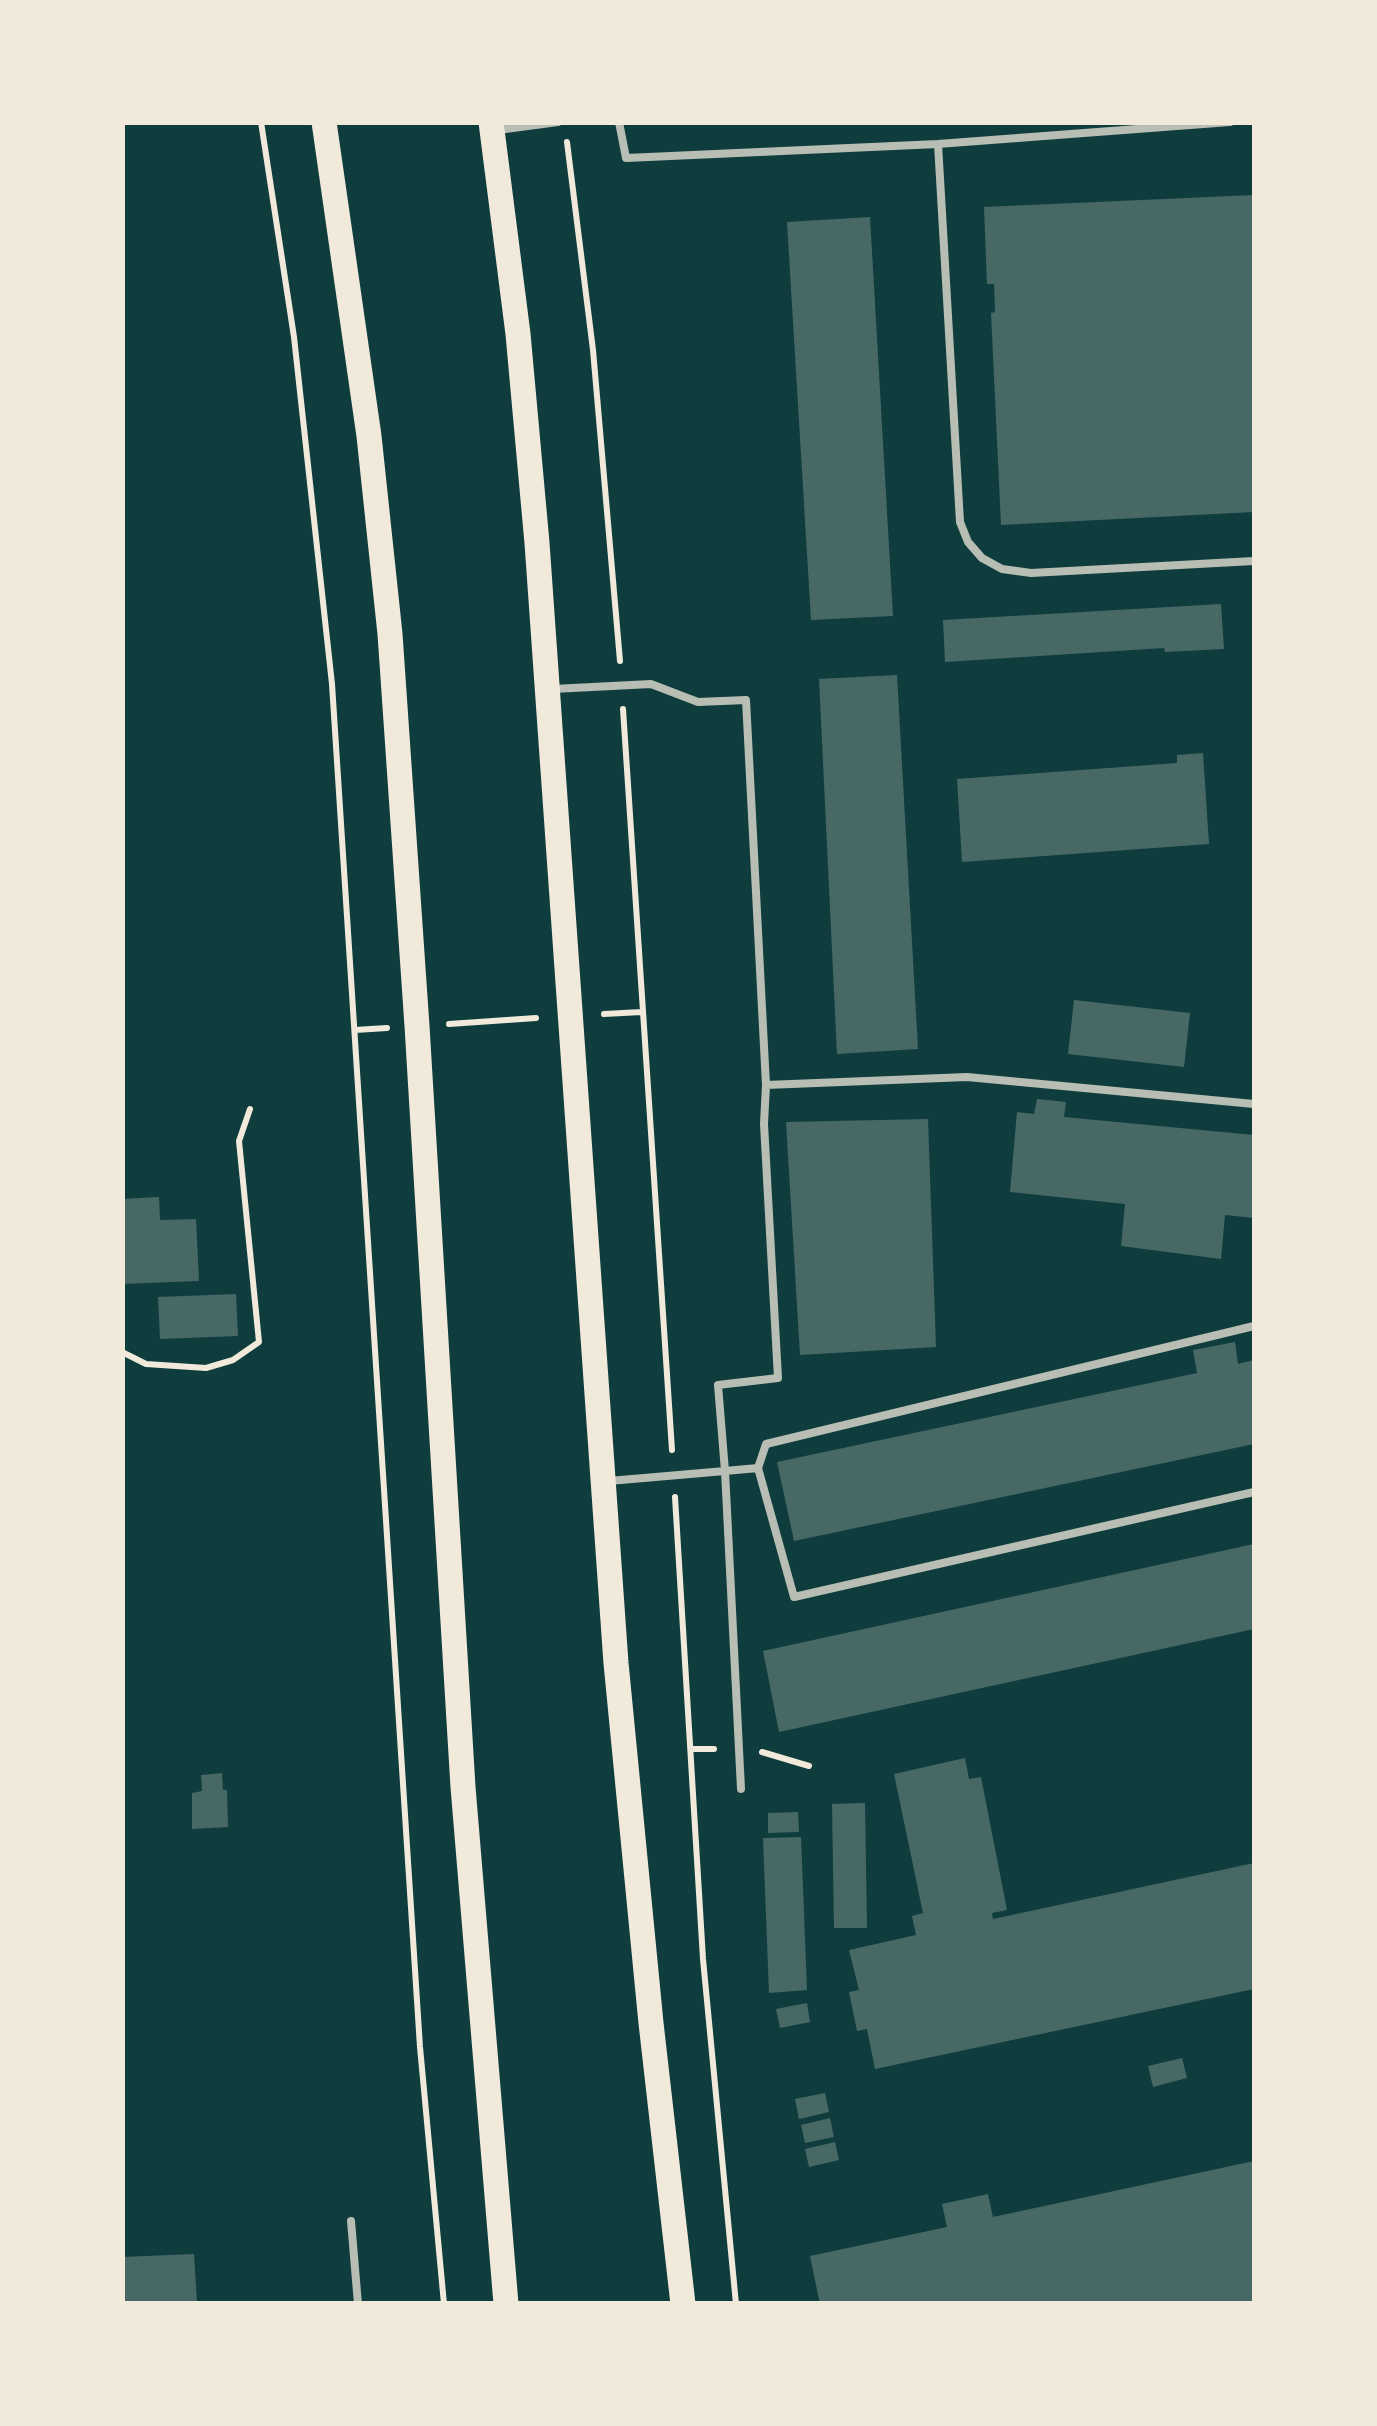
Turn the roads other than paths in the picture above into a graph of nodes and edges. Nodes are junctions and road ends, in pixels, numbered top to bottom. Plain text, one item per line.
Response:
1 (324, 122) edge
2 (558, 122) edge
3 (619, 122) edge
4 (1230, 122) edge
5 (491, 127) edge
6 (938, 144) junction
7 (1254, 560) edge
8 (548, 689) junction
9 (766, 1085) junction
10 (1254, 1104) edge
11 (1254, 1326) edge
12 (758, 1468) junction
13 (725, 1471) junction
14 (601, 1482) junction
15 (1254, 1492) edge
16 (742, 1789) dead end
17 (350, 2221) dead end
18 (358, 2304) edge
19 (506, 2304) edge
20 (684, 2304) edge

1 - 19 main road
2 - 5 lane
3 - 6 lane
4 - 6 lane
5 - 8 main road
6 - 7 lane
8 - 9 lane
8 - 14 main road
9 - 10 lane
9 - 13 lane
11 - 12 lane
12 - 13 lane
12 - 15 lane
13 - 14 lane
13 - 16 lane
14 - 20 main road
17 - 18 lane

